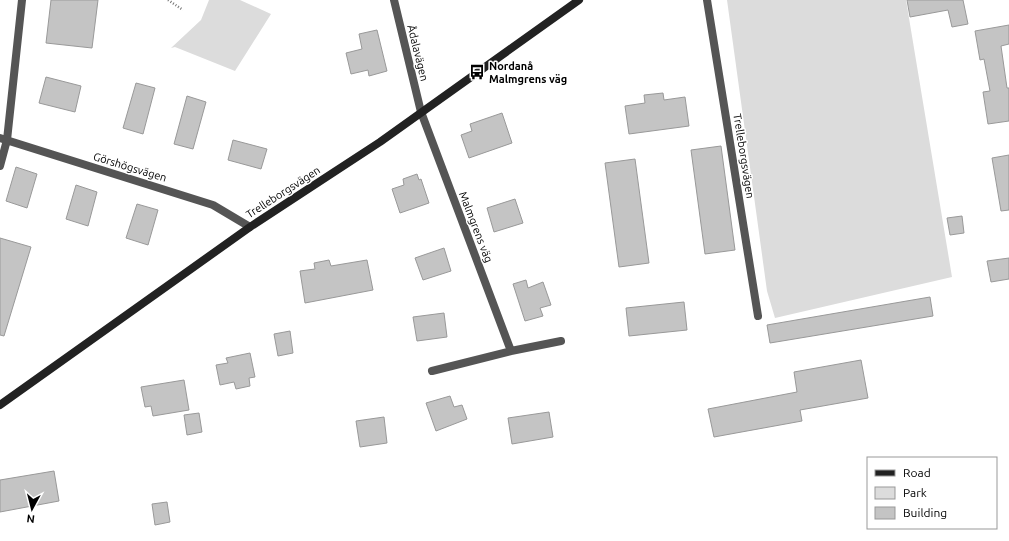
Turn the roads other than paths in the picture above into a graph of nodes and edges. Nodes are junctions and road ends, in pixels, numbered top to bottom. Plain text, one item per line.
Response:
1 (22, 0) edge
2 (394, 0) edge
3 (579, 0) edge
4 (707, 0) edge
5 (421, 112) junction
6 (4, 139) edge
7 (0, 166) edge
8 (250, 227) junction
9 (758, 316) dead end
10 (561, 341) dead end
11 (511, 351) junction
12 (432, 372) dead end
13 (0, 405) edge

1 - 6 street
2 - 5 street, Ådalavägen
3 - 5 street, Trelleborgsvägen
4 - 9 street, Trelleborgsvägen
5 - 8 street, Trelleborgsvägen
5 - 11 street, Malmgrens väg
6 - 7 street
6 - 8 street, Görshögsvägen
8 - 13 street, Trelleborgsvägen
10 - 11 street
11 - 12 street

